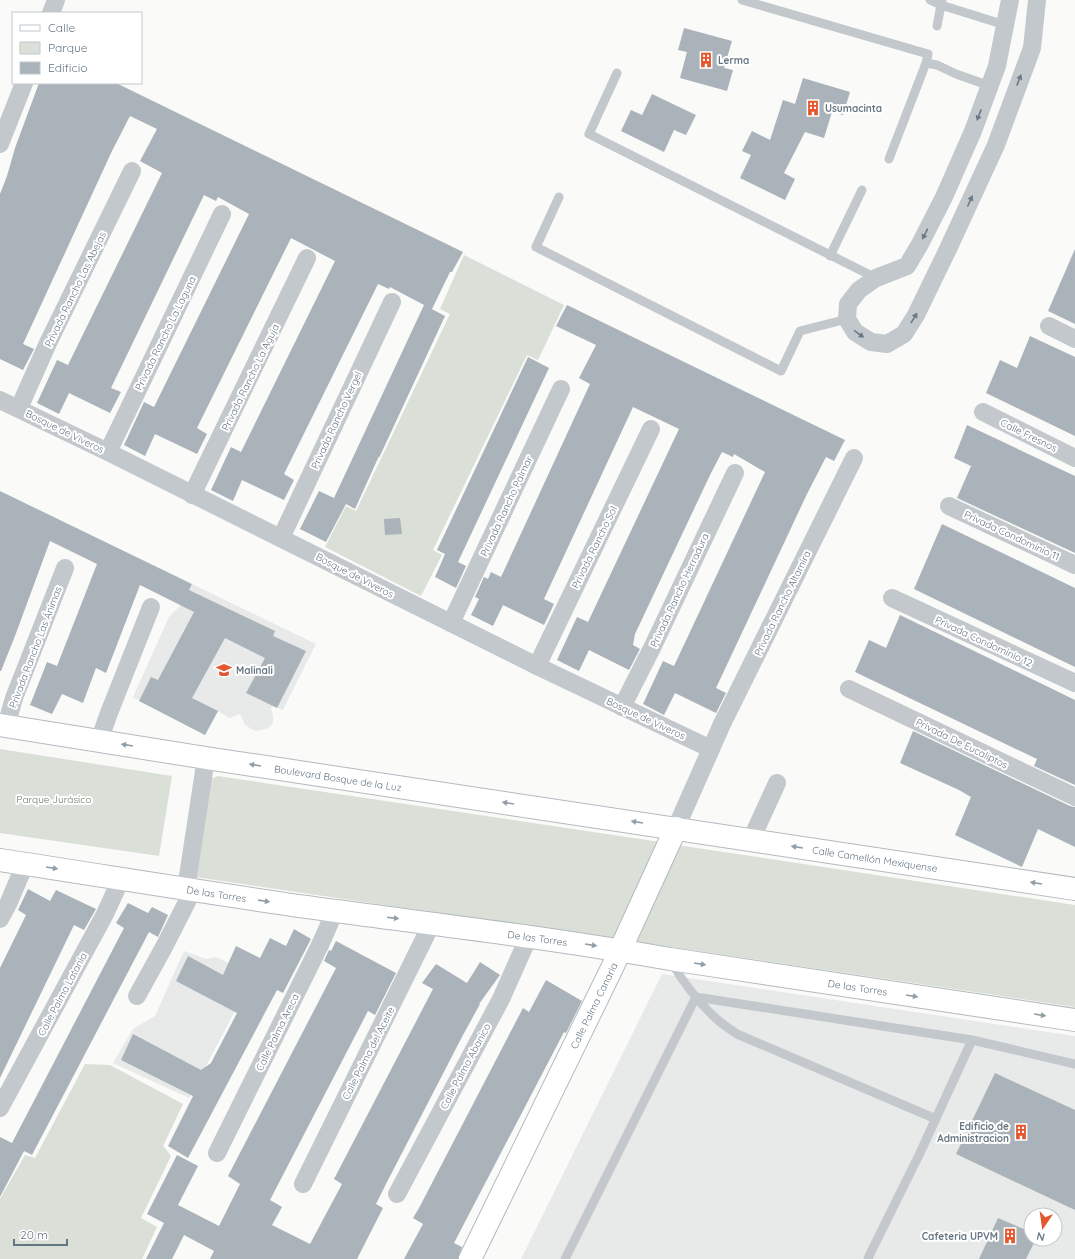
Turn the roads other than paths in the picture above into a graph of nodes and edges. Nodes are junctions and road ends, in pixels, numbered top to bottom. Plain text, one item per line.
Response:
1 (742, 0) edge
2 (930, 0) edge
3 (1010, 0) edge
4 (1037, 0) edge
5 (941, 2) edge
6 (1005, 25) junction
7 (937, 26) dead end
8 (926, 63) junction
9 (617, 73) dead end
10 (24, 84) edge
11 (990, 86) junction
12 (0, 144) edge
13 (889, 159) dead end
14 (132, 171) dead end
15 (862, 190) dead end
16 (559, 197) dead end
17 (222, 214) dead end
18 (830, 256) junction
19 (307, 258) dead end
20 (876, 278) junction
21 (392, 302) dead end
22 (847, 319) junction
23 (1049, 326) dead end
24 (1075, 339) edge
25 (562, 388) dead end
26 (0, 400) edge
27 (19, 408) junction
28 (983, 412) dead end
29 (651, 429) dead end
30 (108, 452) junction
31 (854, 458) dead end
32 (1075, 458) edge
33 (734, 473) dead end
34 (192, 495) junction
35 (949, 506) dead end
36 (281, 538) junction
37 (1075, 565) edge
38 (65, 568) dead end
39 (892, 598) dead end
40 (151, 607) dead end
41 (451, 623) junction
42 (536, 666) junction
43 (1075, 683) edge
44 (849, 689) dead end
45 (622, 707) junction
46 (3, 725) edge
47 (99, 741) junction
48 (711, 749) junction
49 (206, 758) junction
50 (777, 783) dead end
51 (1075, 797) edge
52 (676, 828) junction
53 (751, 840) junction
54 (0, 860) edge
55 (25, 864) junction
56 (120, 879) junction
57 (1075, 889) edge
58 (189, 890) junction
59 (335, 911) junction
60 (0, 919) edge
61 (432, 923) junction
62 (528, 936) junction
63 (620, 950) junction
64 (670, 959) junction
65 (137, 996) dead end
66 (696, 997) junction
67 (1075, 1020) edge
68 (972, 1040) junction
69 (1075, 1064) edge
70 (0, 1108) edge
71 (936, 1119) junction
72 (217, 1153) dead end
73 (303, 1184) dead end
74 (397, 1194) dead end
75 (470, 1259) edge
76 (565, 1259) edge
77 (868, 1259) edge

1 - 8 lane
2 - 5 lane
3 - 6 street
22 -> 4 street
5 - 6 lane
5 - 7 lane
6 - 11 street
8 - 11 lane
8 - 13 lane
9 - 18 lane
10 - 12 street
11 -> 20 street
14 - 27 street, Privada Rancho Las Abejas
15 - 18 lane
16 - 22 lane
17 - 30 street, Privada Rancho La Laguna
18 - 20 lane
19 - 34 street, Privada Rancho La Aguja
20 - 22 street
21 - 36 street, Privada Rancho Vergel
23 - 24 street
25 - 41 street, Privada Rancho Palmar
26 - 27 street, Bosque de Viveros
27 - 30 street, Bosque de Viveros
28 - 32 street, Calle Fresnos
29 - 42 street, Privada Rancho Sol
30 - 34 street, Bosque de Viveros
31 - 48 street, Privada Rancho Altamira
33 - 45 street, Privada Rancho Herradura
34 - 36 street, Bosque de Viveros
35 - 37 street, Privada Condominio 11
36 - 41 street, Bosque de Viveros
38 - 46 street, Privada Rancho Las Ánimas
39 - 43 street, Privada Condominio 12
40 - 47 street
41 - 42 street, Bosque de Viveros
42 - 45 street, Bosque de Viveros
44 - 51 street, Privada De Eucaliptos
45 - 48 street, Bosque de Viveros
46 - 47 main road, Boulevard Bosque de la Luz
49 -> 47 main road, Boulevard Bosque de la Luz
48 - 52 street, Calle Palma Canaria
52 -> 49 main road, Boulevard Bosque de la Luz
49 - 58 street
50 - 53 street
52 - 53 main road, Calle Camellón Mexiquense
52 - 63 main road, Calle Palma Canaria
57 -> 53 main road, Calle Camellón Mexiquense
54 - 55 main road, De las Torres
55 -> 56 main road, De las Torres
55 - 60 street
56 - 58 main road, De las Torres
56 - 70 street, Calle Palma Latania
58 -> 59 main road, De las Torres
58 - 65 street
59 -> 61 main road, De las Torres
59 - 72 street, Calle Palma Areca
61 - 62 main road, De las Torres
61 - 73 street, Calle Palma del Aceite
62 -> 63 main road, De las Torres
62 - 74 street, Calle Palma Abanico
63 - 64 main road, De las Torres
63 - 75 main road, Calle Palma Canaria
64 - 66 lane
64 -> 67 main road, De las Torres
66 - 68 lane
66 - 71 lane
66 - 76 lane
68 - 69 lane
68 - 71 lane
71 - 77 lane

